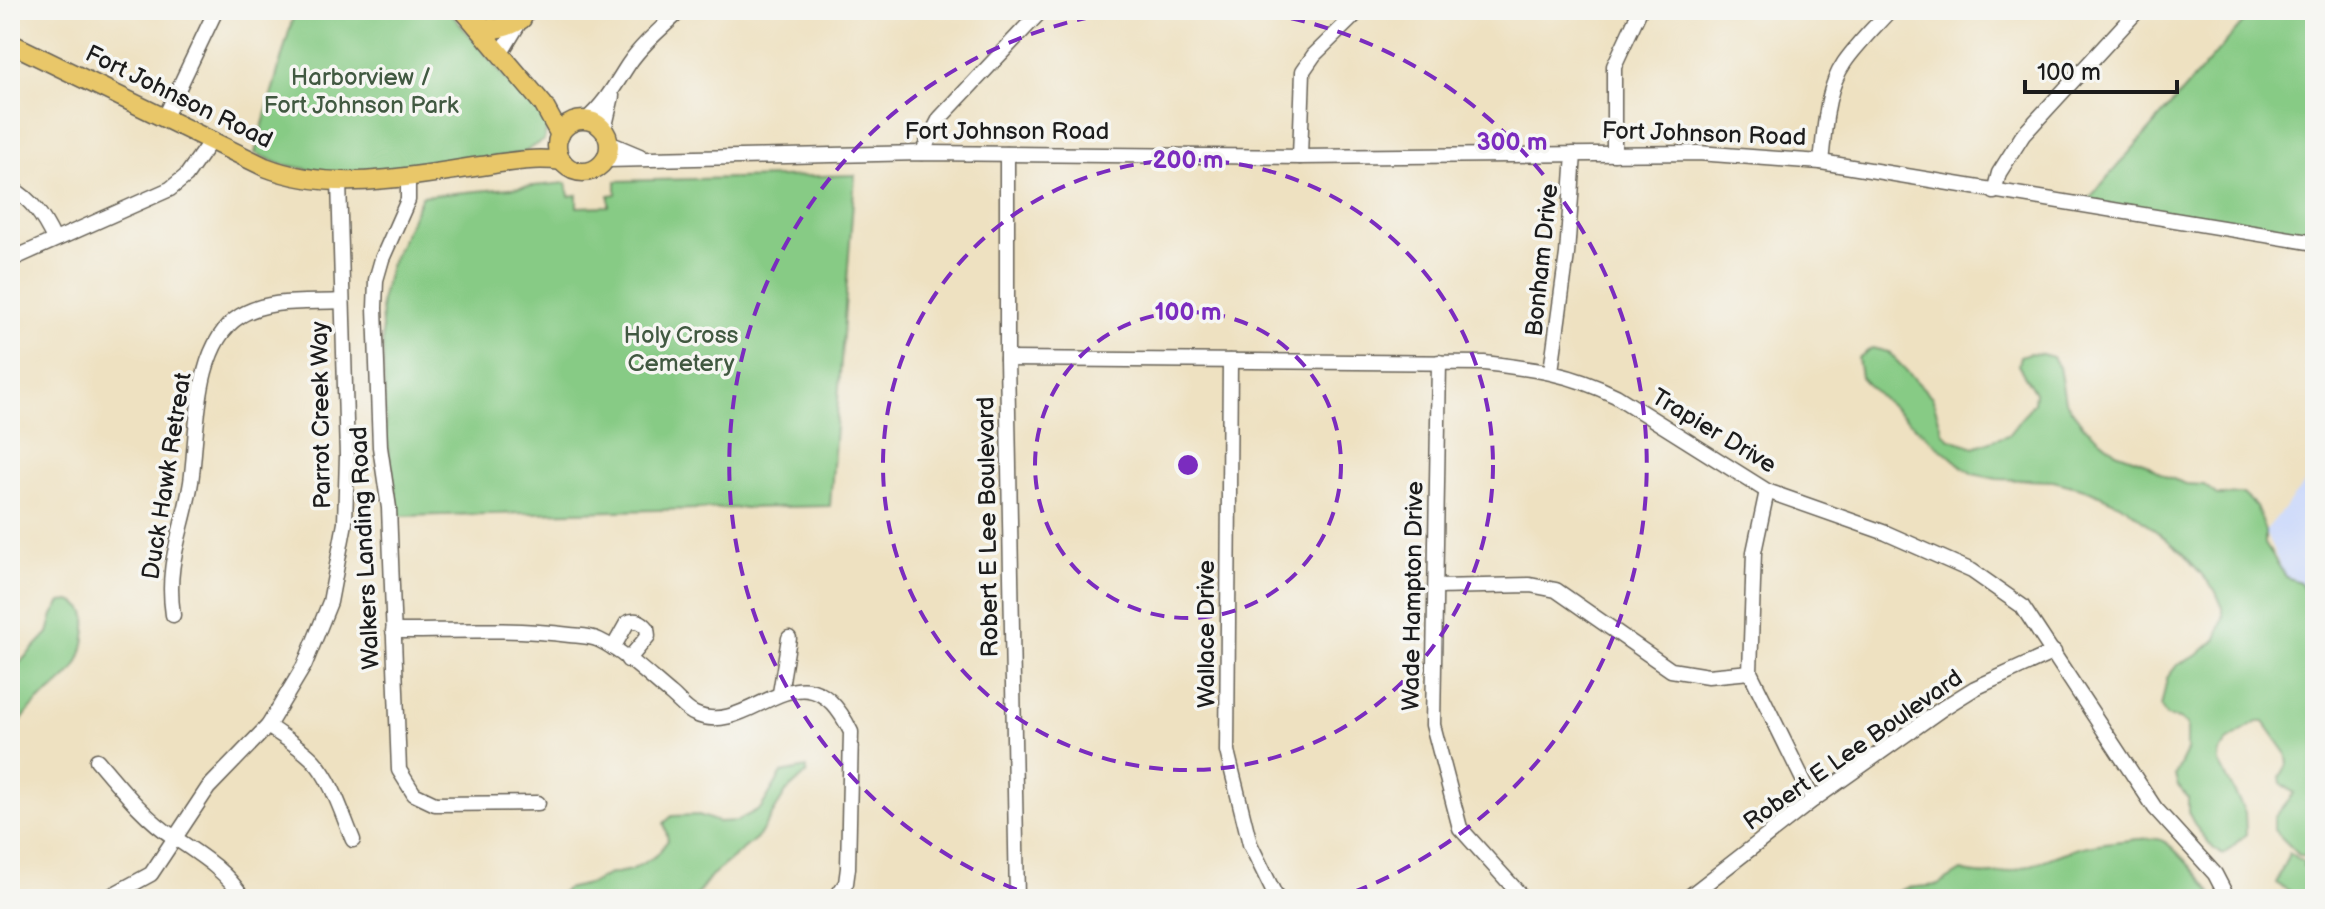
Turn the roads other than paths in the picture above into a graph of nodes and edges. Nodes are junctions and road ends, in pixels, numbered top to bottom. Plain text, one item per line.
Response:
1 (216, 10) edge
2 (463, 10) edge
3 (681, 10) edge
4 (1042, 10) edge
5 (1360, 10) edge
6 (1640, 10) edge
7 (1890, 10) edge
8 (2138, 10) edge
9 (524, 14) edge
10 (476, 25) junction
11 (10, 43) edge
12 (501, 53) junction
13 (613, 92) junction
14 (543, 104) junction
15 (165, 117) junction
16 (581, 120) junction
17 (559, 138) junction
18 (212, 139) junction
19 (606, 144) junction
20 (922, 153) junction
21 (1007, 154) junction
22 (1574, 154) junction
23 (1614, 154) junction
24 (1300, 157) junction
25 (522, 160) junction
26 (562, 161) junction
27 (1821, 162) junction
28 (408, 176) junction
29 (339, 181) junction
30 (10, 187) edge
31 (1994, 192) junction
32 (54, 239) junction
33 (2315, 243) edge
34 (10, 260) edge
35 (342, 301) junction
36 (1007, 359) junction
37 (1230, 361) junction
38 (1439, 362) junction
39 (1551, 371) junction
40 (1767, 491) junction
41 (1436, 587) junction
42 (173, 615) dead end
43 (393, 631) junction
44 (789, 638) dead end
45 (613, 648) junction
46 (2054, 652) junction
47 (628, 660) junction
48 (1750, 672) junction
49 (780, 693) junction
50 (268, 726) junction
51 (97, 760) dead end
52 (1813, 800) junction
53 (538, 803) dead end
54 (175, 838) junction
55 (353, 840) dead end
56 (105, 899) edge
57 (244, 899) edge
58 (835, 899) edge
59 (1017, 899) edge
60 (1277, 899) edge
61 (1524, 899) edge
62 (1686, 899) edge
63 (2228, 899) edge

1 - 15 street
2 - 10 main road
3 - 13 street
4 - 20 street
5 - 24 street
6 - 23 street
7 - 27 street
8 - 31 street
9 - 10 main road
9 - 12 street
10 - 12 main road
11 - 15 main road, Fort Johnson Road
12 - 14 main road
13 - 16 street
13 - 19 street
14 - 16 main road
14 - 17 main road
15 - 18 main road, Fort Johnson Road
16 - 17 main road
16 - 19 main road
17 - 25 main road, Fort Johnson Road
17 - 26 main road
18 - 29 main road, Fort Johnson Road
18 - 32 street
19 - 20 street, Fort Johnson Road
19 - 26 main road
20 - 21 street, Fort Johnson Road
21 - 24 street, Fort Johnson Road
21 - 36 street, Robert E Lee Boulevard
22 - 23 street, Fort Johnson Road
22 - 24 street, Fort Johnson Road
22 - 39 street, Bonham Drive
23 - 27 street, Fort Johnson Road
25 - 26 main road, Fort Johnson Road
25 - 28 main road, Fort Johnson Road
27 - 31 street, Fort Johnson Road
28 - 29 main road, Fort Johnson Road
28 - 43 street, Walkers Landing Road
29 - 35 street, Parrot Creek Way
30 - 32 street
31 - 33 street, Fort Johnson Road
32 - 34 street
35 - 42 street, Duck Hawk Retreat
35 - 50 street, Parrot Creek Way
36 - 37 street, Trapier Drive
36 - 59 street, Robert E Lee Boulevard
37 - 38 street, Trapier Drive
37 - 60 street, Wallace Drive
38 - 39 street, Trapier Drive
38 - 41 street, Wade Hampton Drive
39 - 40 street, Trapier Drive
40 - 46 street, Trapier Drive
40 - 48 street
41 - 48 street
41 - 61 street, Wade Hampton Drive
43 - 45 street
43 - 53 street, Walkers Landing Road
44 - 49 street
45 - 47 street
45 - 47 street
46 - 52 street, Robert E Lee Boulevard
46 - 63 street, Trapier Drive
47 - 49 street
48 - 52 street
49 - 58 street
50 - 54 street, Parrot Creek Way
50 - 55 street
51 - 54 street
52 - 62 street, Robert E Lee Boulevard
54 - 56 street, Parrot Creek Way
54 - 57 street

